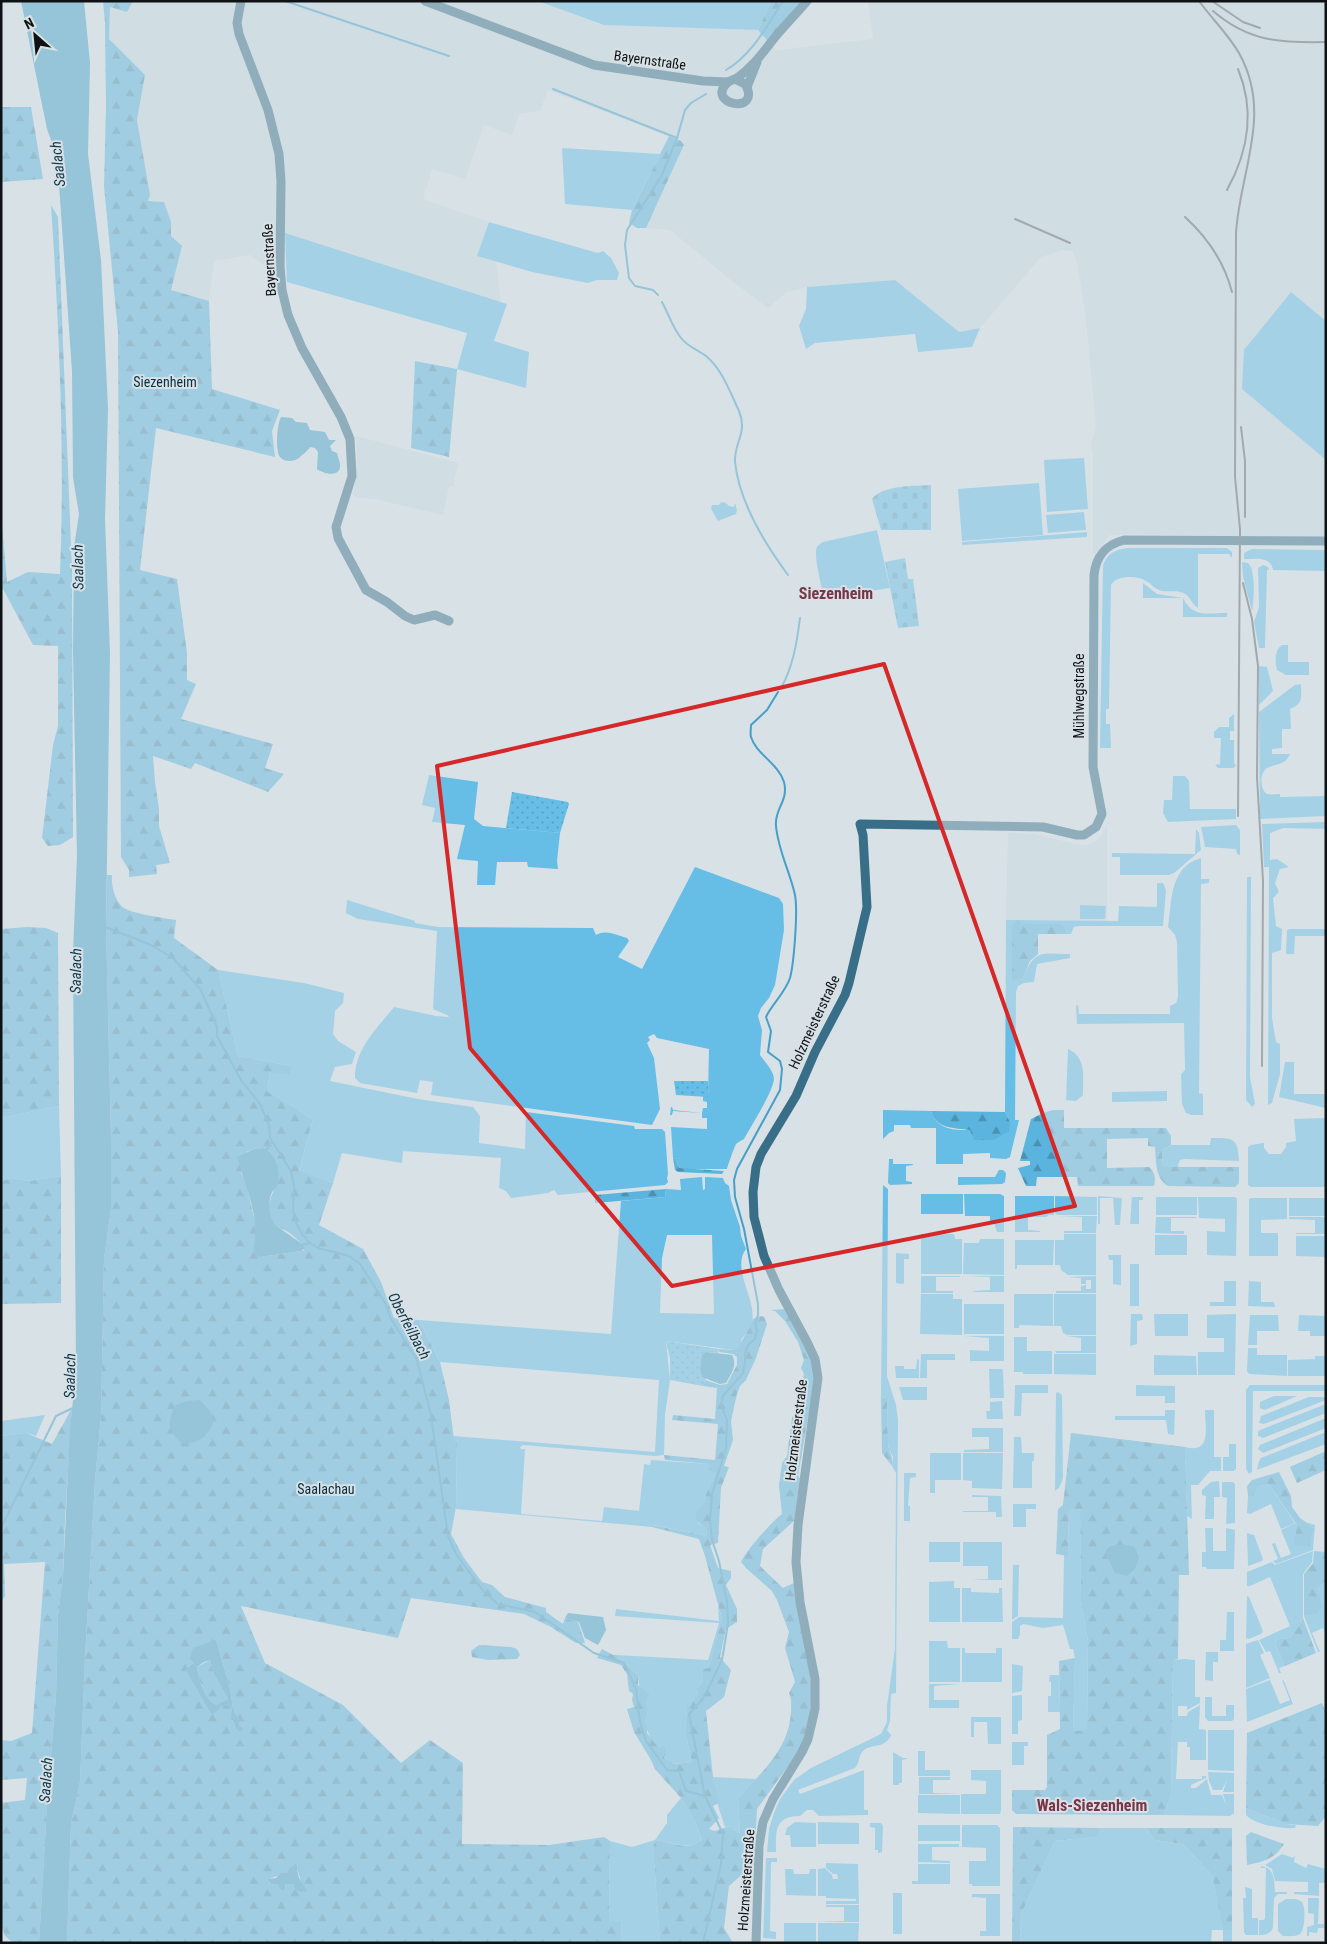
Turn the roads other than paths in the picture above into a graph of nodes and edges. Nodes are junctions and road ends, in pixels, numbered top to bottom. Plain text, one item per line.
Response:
1 (241, 1) edge
2 (425, 1) edge
3 (807, 1) edge
4 (758, 59) junction
5 (729, 84) junction
6 (747, 87) junction
7 (1326, 541) edge
8 (449, 621) dead end
9 (860, 824) joint
10 (756, 1943) edge

1 - 8 street, Bayernstraße
2 - 5 street, Bayernstraße
3 - 4 street
4 - 5 street
4 - 6 street
5 - 6 street
5 - 6 street
7 - 9 street, Mühlwegstraße
9 - 10 street, Holzmeisterstraße

